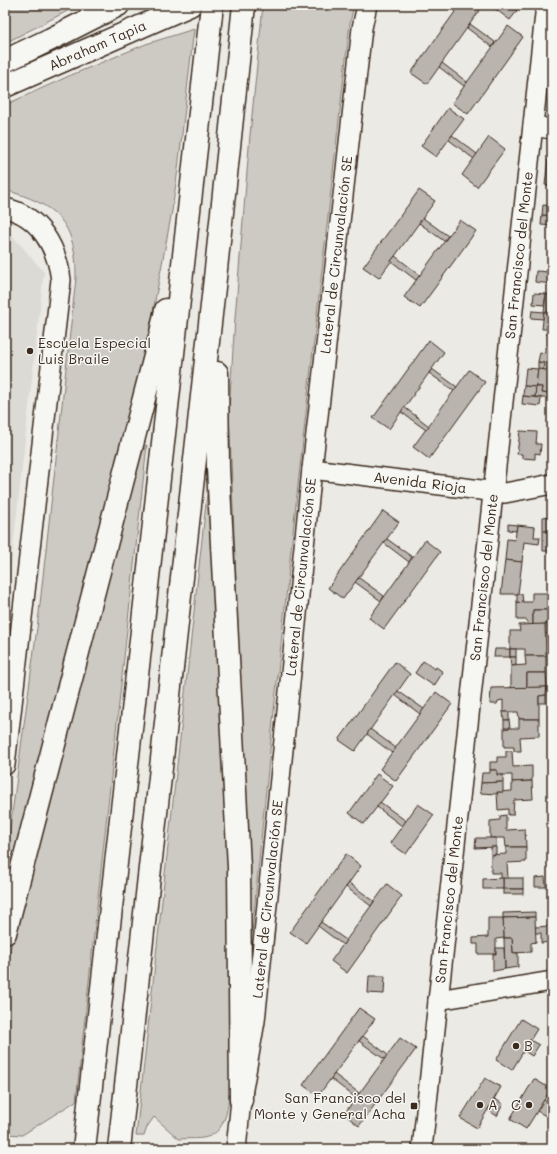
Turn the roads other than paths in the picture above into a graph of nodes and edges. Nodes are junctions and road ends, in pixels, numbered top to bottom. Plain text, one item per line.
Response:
1 (118, 5) edge
2 (190, 5) edge
3 (212, 5) edge
4 (244, 5) edge
5 (367, 5) edge
6 (546, 5) edge
7 (5, 61) edge
8 (5, 86) edge
9 (202, 104) junction
10 (533, 126) junction
11 (552, 129) edge
12 (5, 208) edge
13 (216, 269) junction
14 (312, 469) junction
15 (552, 484) edge
16 (493, 492) junction
17 (5, 765) edge
18 (5, 933) edge
19 (552, 981) edge
20 (438, 1000) junction
21 (242, 1100) junction
22 (84, 1149) edge
23 (119, 1149) edge
24 (236, 1149) edge
25 (422, 1149) edge

1 - 7 main road, Abraham Tapia
2 - 8 main road, Abraham Tapia
3 - 9 main road
4 - 13 main road
5 - 14 street, Lateral de Circunvalación SE
6 - 10 street, San Francisco del Monte
9 - 18 main road
9 - 22 main road
10 - 11 street
10 - 16 street, San Francisco del Monte
12 - 17 street
13 - 21 main road
13 - 23 main road
14 - 16 street, Avenida Rioja
14 - 21 street, Lateral de Circunvalación SE
15 - 16 street, Avenida Rioja
16 - 20 street, San Francisco del Monte
19 - 20 street
20 - 25 street, San Francisco del Monte
21 - 24 street, Lateral de Circunvalación SE

